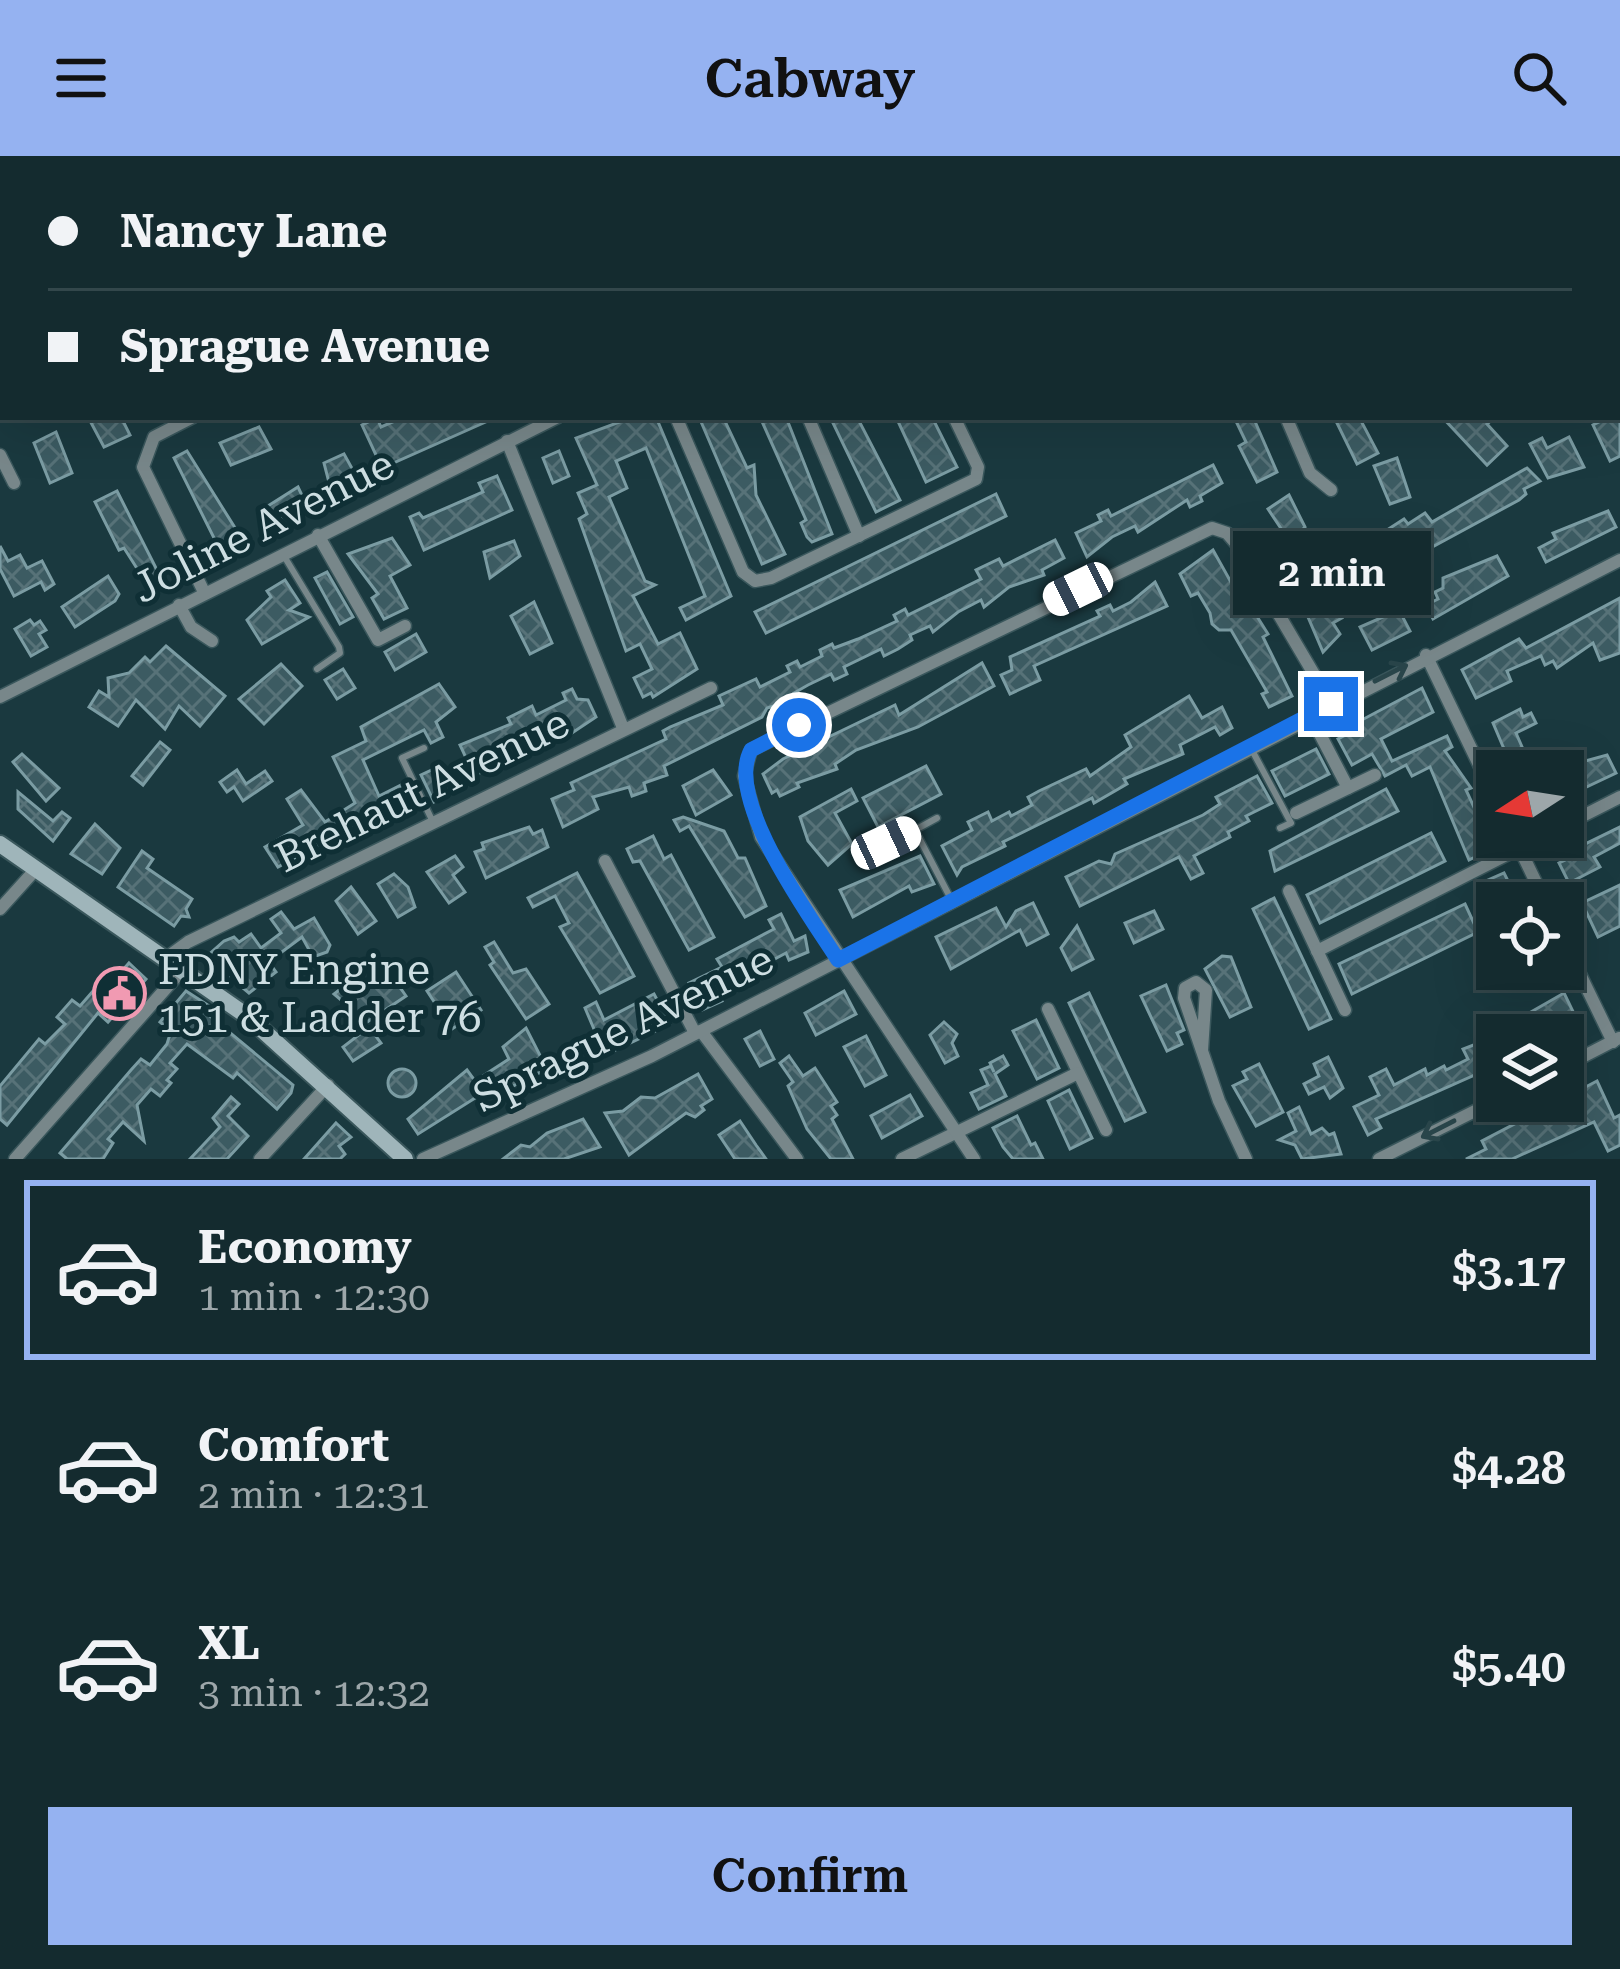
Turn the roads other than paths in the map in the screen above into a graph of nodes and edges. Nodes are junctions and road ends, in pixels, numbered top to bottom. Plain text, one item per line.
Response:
1 (160, 420) edge
2 (187, 420) edge
3 (552, 420) edge
4 (677, 420) edge
5 (809, 420) edge
6 (955, 420) edge
7 (1287, 420) edge
8 (165, 431) junction
9 (507, 441) junction
10 (0, 455) edge
11 (14, 483) dead end
12 (1331, 490) dead end
13 (318, 535) junction
14 (859, 536) junction
15 (282, 553) junction
16 (1620, 560) edge
17 (204, 592) junction
18 (179, 605) junction
19 (405, 626) dead end
20 (212, 640) dead end
21 (1426, 655) junction
22 (317, 668) dead end
23 (711, 688) dead end
24 (0, 697) edge
25 (1331, 704) junction
26 (1310, 715) junction
27 (623, 728) junction
28 (1250, 746) junction
29 (424, 748) dead end
30 (1476, 759) edge
31 (1375, 775) dead end
32 (1348, 788) junction
33 (1620, 797) edge
34 (1296, 813) dead end
35 (1584, 815) edge
36 (937, 818) dead end
37 (433, 822) junction
38 (1280, 828) dead end
39 (915, 830) junction
40 (886, 843) dead end
41 (0, 844) edge
42 (1489, 858) edge
43 (604, 861) dead end
44 (36, 869) junction
45 (1289, 892) dead end
46 (953, 902) junction
47 (0, 909) edge
48 (1317, 951) junction
49 (166, 958) junction
50 (838, 960) junction
51 (183, 970) junction
52 (1584, 979) edge
53 (1048, 1010) dead end
54 (1345, 1010) dead end
55 (698, 1032) junction
56 (1616, 1040) edge
57 (1202, 1050) dead end
58 (1584, 1056) edge
59 (1078, 1073) junction
60 (328, 1085) junction
61 (1476, 1110) edge
62 (1106, 1130) dead end
63 (954, 1132) junction
64 (15, 1159) edge
65 (260, 1159) edge
66 (405, 1159) edge
67 (423, 1159) edge
68 (797, 1159) edge
69 (902, 1159) edge
70 (974, 1159) edge
71 (1246, 1159) edge
72 (1379, 1159) edge

1 - 8 street
2 - 8 street
3 - 9 street, Joline Avenue
4 - 14 street
5 - 14 street
6 - 14 street
7 - 12 street
8 - 17 street
9 - 13 street, Joline Avenue
9 - 27 street
10 - 11 street
13 - 15 street, Joline Avenue
13 - 19 street
15 - 17 street, Joline Avenue
15 - 22 lane
16 - 21 street, Sprague Avenue
17 - 18 street, Joline Avenue
18 - 20 street
18 - 24 street, Joline Avenue
25 -> 21 street, Sprague Avenue
21 - 30 street
23 - 27 street, Brehaut Avenue
25 - 26 street, Sprague Avenue
25 - 50 street
26 - 28 street, Sprague Avenue
26 - 32 street
27 - 37 street, Brehaut Avenue
28 - 38 lane
28 - 46 street, Sprague Avenue
29 - 37 lane
31 - 32 street
32 - 34 street
33 - 35 street
36 - 39 lane
37 - 49 street, Brehaut Avenue
39 - 40 lane
39 - 46 lane
41 - 44 main road
42 - 48 street
43 - 55 street
44 - 47 street
44 - 49 main road
45 - 48 street
46 - 50 street, Sprague Avenue
48 - 54 street
49 - 51 main road
50 - 55 street, Sprague Avenue
50 - 63 street
51 - 60 main road
51 - 64 street
52 - 56 street
53 - 59 street
55 - 67 street, Sprague Avenue
55 - 68 street
56 - 58 street
57 - 71 street
59 - 62 street
59 - 63 street
60 - 65 street
60 - 66 main road
61 -> 72 street
63 - 69 street
63 - 70 street

